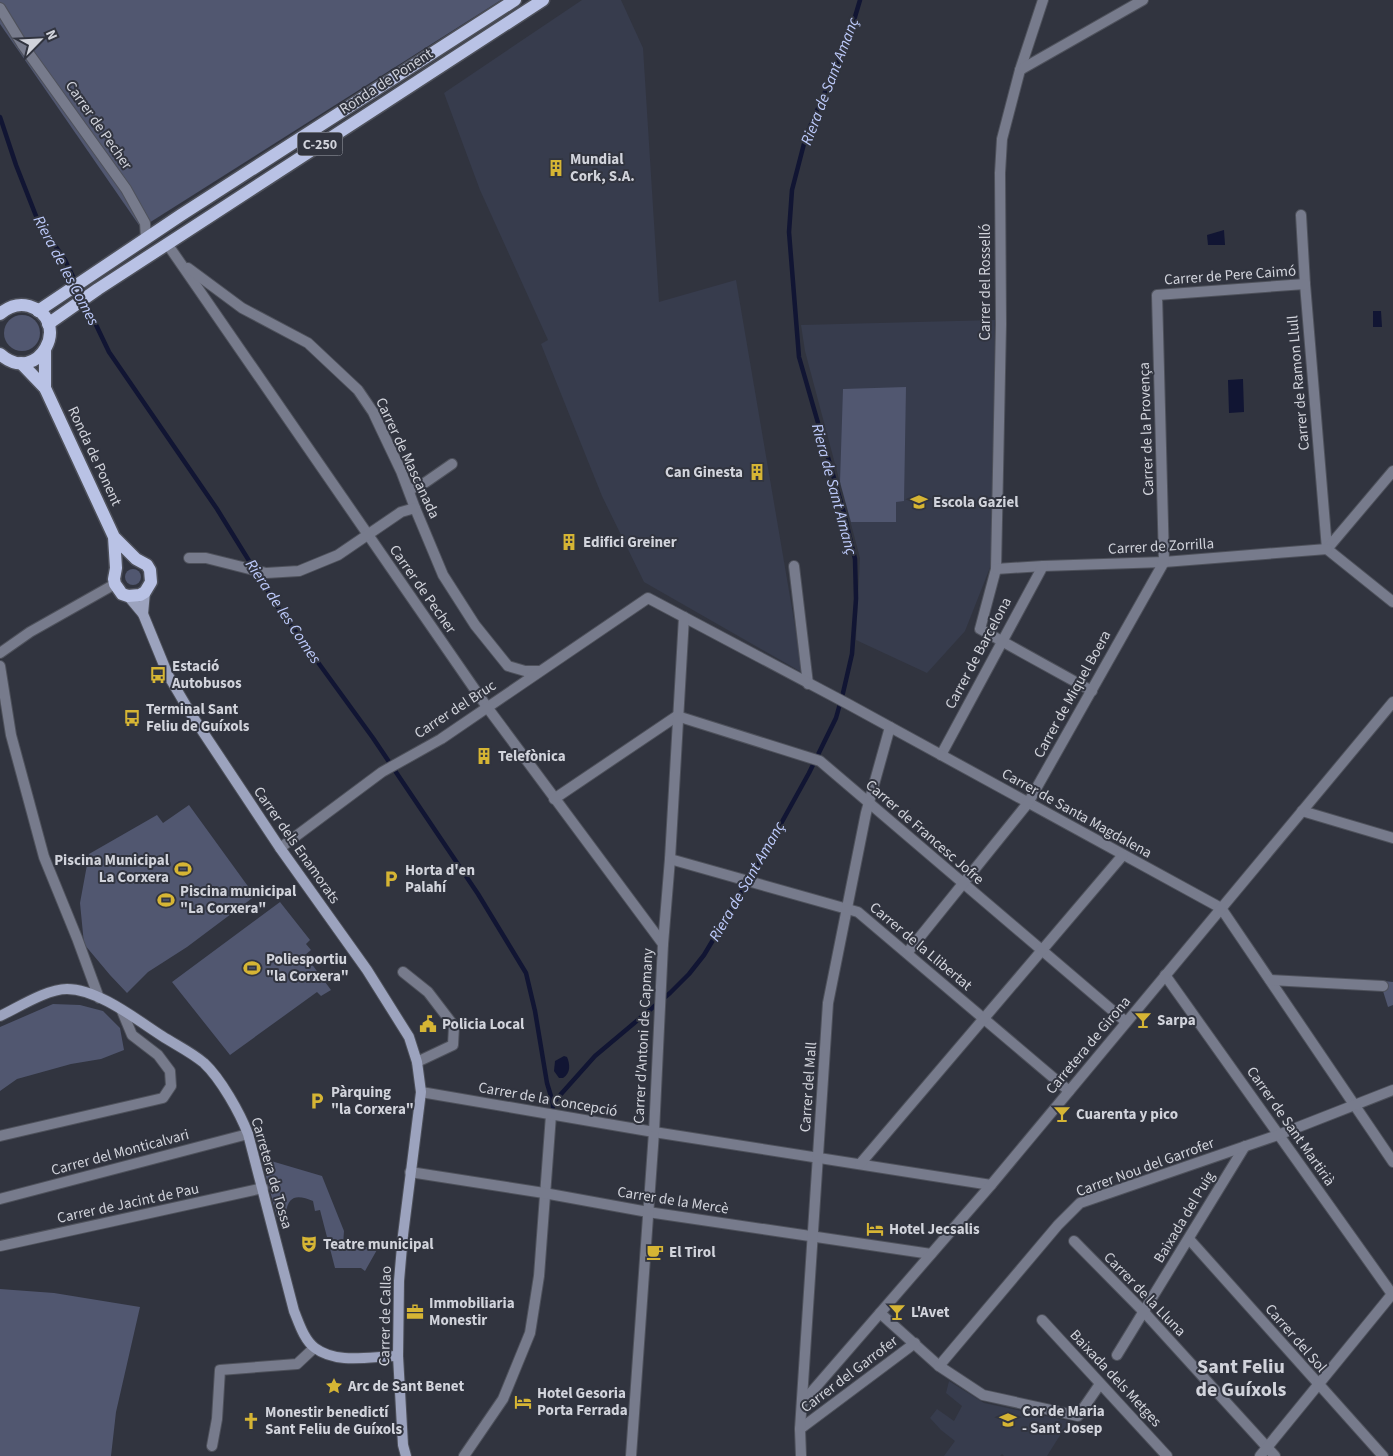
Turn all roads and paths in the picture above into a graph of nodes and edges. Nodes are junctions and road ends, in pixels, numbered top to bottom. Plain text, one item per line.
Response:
1 (515, 0) edge
2 (543, 0) edge
3 (1043, 0) edge
4 (1143, 0) edge
5 (0, 8) edge
6 (1020, 70) junction
7 (1301, 215) dead end
8 (146, 238) junction
9 (168, 245) junction
10 (1305, 284) junction
11 (1157, 296) joint
12 (38, 311) junction
13 (0, 314) edge
14 (48, 324) junction
15 (45, 350) junction
16 (0, 354) edge
17 (21, 363) junction
18 (45, 388) junction
19 (452, 464) dead end
20 (1393, 471) edge
21 (411, 489) dead end
22 (414, 508) junction
23 (368, 534) junction
24 (114, 537) junction
25 (1327, 549) junction
26 (189, 558) dead end
27 (136, 559) junction
28 (1164, 562) junction
29 (794, 566) dead end
30 (1043, 566) junction
31 (116, 568) junction
32 (996, 569) junction
33 (115, 584) junction
34 (145, 592) junction
35 (128, 596) junction
36 (648, 598) joint
37 (1393, 602) edge
38 (143, 614) junction
39 (684, 617) junction
40 (1002, 641) junction
41 (0, 653) edge
42 (0, 666) edge
43 (540, 671) junction
44 (808, 684) junction
45 (1092, 691) junction
46 (1393, 702) edge
47 (487, 708) junction
48 (677, 716) junction
49 (890, 727) junction
50 (941, 755) junction
51 (554, 799) junction
52 (868, 803) junction
53 (1028, 803) junction
54 (1302, 811) junction
55 (1393, 838) edge
56 (280, 848) junction
57 (1123, 855) junction
58 (670, 859) junction
59 (963, 884) junction
60 (847, 908) junction
61 (1221, 908) junction
62 (663, 944) junction
63 (1042, 951) junction
64 (907, 953) junction
65 (403, 972) dead end
66 (1165, 975) junction
67 (1270, 980) junction
68 (1384, 986) dead end
69 (99, 998) junction
70 (122, 1010) junction
71 (0, 1016) edge
72 (984, 1019) junction
73 (1126, 1022) junction
74 (417, 1062) junction
75 (1393, 1090) edge
76 (1069, 1091) junction
77 (421, 1092) junction
78 (1355, 1105) junction
79 (551, 1115) junction
80 (654, 1132) junction
81 (248, 1134) junction
82 (1278, 1135) junction
83 (0, 1136) edge
84 (1245, 1146) junction
85 (818, 1158) junction
86 (1393, 1162) edge
87 (860, 1164) junction
88 (410, 1172) junction
89 (991, 1184) junction
90 (263, 1188) junction
91 (544, 1193) junction
92 (0, 1199) edge
93 (648, 1212) junction
94 (813, 1238) junction
95 (1189, 1239) junction
96 (1074, 1242) dead end
97 (0, 1246) edge
98 (931, 1254) junction
99 (1393, 1294) edge
100 (1144, 1312) junction
101 (880, 1314) junction
102 (1042, 1320) dead end
103 (915, 1344) junction
104 (314, 1348) junction
105 (1117, 1355) dead end
106 (398, 1356) junction
107 (939, 1366) junction
108 (1100, 1384) junction
109 (1318, 1385) junction
110 (802, 1404) junction
111 (800, 1429) junction
112 (212, 1446) dead end
113 (1267, 1447) junction
114 (405, 1454) edge
115 (464, 1456) edge
116 (631, 1456) edge
117 (801, 1456) edge
118 (1168, 1456) edge
119 (1260, 1456) edge
120 (1275, 1456) edge
121 (1383, 1456) edge

1 - 8 main road, C-250
2 - 9 main road, Ronda de Ponent / C-250
3 - 6 street, Carrer del Rosselló
4 - 6 street
5 - 8 street, Carrer de Pecher
6 - 32 street, Carrer del Rosselló
7 - 10 street, Carrer de Ramon Llull
8 - 12 main road, C-250
9 - 14 main road, Ronda de Ponent / C-250
9 - 22 street, Carrer de Mascanada
9 - 23 street, Carrer de Pecher
10 - 11 street, Carrer de Pere Caimó
10 - 25 street, Carrer de Ramon Llull
11 - 28 street, Carrer de la Provença
12 - 13 main road
12 - 14 main road
14 - 15 main road
15 - 17 main road
15 - 18 main road
16 - 17 main road
17 - 18 main road
18 - 24 main road, Ronda de Ponent
19 - 21 street
20 - 25 street
22 - 23 street
22 - 43 street, Carrer de Mascanada
23 - 26 street
23 - 47 street, Carrer de Pecher
24 - 27 main road, Ronda de Ponent
24 - 31 main road, Ronda de Ponent
25 - 28 street, Carrer de Zorrilla
25 - 37 street
27 - 31 main road
27 - 34 main road, Ronda de Ponent
28 - 30 street, Carrer de Zorrilla
28 - 45 street, Carrer de Miquel Boera
29 - 44 street
30 - 32 street, Carrer de Zorrilla
30 - 40 street, Carrer de Barcelona
31 - 33 main road, Ronda de Ponent
32 - 40 street, Carrer del Rosselló
33 - 35 main road
33 - 41 street
34 - 35 main road
34 - 38 main road, Carrer dels Enamorats
35 - 38 main road, Carrer dels Enamorats
36 - 39 street, Carrer de Santa Magdalena
36 - 43 street, Carrer del Bruc
38 - 56 main road, Carrer dels Enamorats
39 - 44 street, Carrer de Santa Magdalena
39 - 48 street, Carrer d'Antoni de Capmany
40 - 45 street
40 - 50 street, Carrer de Barcelona
42 - 69 street
43 - 47 street, Carrer del Bruc
44 - 49 street, Carrer de Santa Magdalena
45 - 53 street, Carrer de Miquel Boera
46 - 54 street, Carretera de Girona
47 - 51 street, Carrer de Pecher
47 - 56 street, Carrer del Bruc
48 - 51 street
48 - 52 street, Carrer de Francesc Jofre
48 - 58 street, Carrer d'Antoni de Capmany
49 - 50 street, Carrer de Santa Magdalena
49 - 52 street, Carrer del Mall
50 - 53 street, Carrer de Santa Magdalena
51 - 62 street, Carrer de Pecher
52 - 59 street, Carrer de Francesc Jofre
52 - 60 street, Carrer del Mall
53 - 57 street, Carrer de Santa Magdalena
53 - 59 street, Carrer de Miquel Boera
54 - 55 street
54 - 61 street, Carretera de Girona
56 - 74 main road, Carrer dels Enamorats
57 - 61 street, Carrer de Santa Magdalena
57 - 63 street
58 - 60 street, Carrer de la Llibertat
58 - 62 street, Carrer d'Antoni de Capmany
59 - 63 street, Carrer de Francesc Jofre
59 - 64 street, Carrer de Miquel Boera
60 - 64 street, Carrer de la Llibertat
60 - 85 street, Carrer del Mall
61 - 66 street, Carretera de Girona
61 - 67 street, Carrer de Santa Magdalena
62 - 80 street, Carrer d'Antoni de Capmany
63 - 72 street
63 - 73 street, Carrer de Francesc Jofre
64 - 72 street, Carrer de la Llibertat
65 - 74 street
66 - 73 street, Carretera de Girona
66 - 82 street, Carrer de Sant Martirià
67 - 68 street
67 - 78 street, Carrer de Santa Magdalena
69 - 70 main road, Carretera de Tossa
69 - 71 main road, Carretera de Tossa
70 - 81 main road, Carretera de Tossa
70 - 83 street
72 - 76 street, Carrer de la Llibertat
72 - 87 street
73 - 76 street, Carretera de Girona
74 - 77 main road, Carrer dels Enamorats
75 - 78 street, Carrer Nou del Garrofer
76 - 89 street, Carretera de Girona
77 - 79 street, Carrer de la Concepció
77 - 88 main road, Carrer de Callao
78 - 82 street, Carrer Nou del Garrofer
78 - 86 street, Carrer de Santa Magdalena
79 - 80 street, Carrer de la Concepció
79 - 91 street
80 - 85 street, Carrer de la Concepció
80 - 93 street, Carrer d'Antoni de Capmany
81 - 90 main road, Carretera de Tossa
81 - 92 street, Carrer del Monticalvari
82 - 84 street, Carrer Nou del Garrofer
82 - 99 street, Carrer de Sant Martirià
84 - 95 street, Baixada del Puig
84 - 107 street, Carrer Nou del Garrofer
85 - 87 street, Carrer de la Concepció
85 - 94 street, Carrer del Mall
87 - 89 street, Carrer de la Concepció
88 - 91 street, Carrer de la Mercè
88 - 106 main road, Carrer de Callao
89 - 98 street, Carretera de Girona
90 - 97 street, Carrer de Jacint de Pau
90 - 104 main road, Carretera de Tossa
91 - 93 street, Carrer de la Mercè
91 - 115 street
93 - 94 street, Carrer de la Mercè
93 - 116 street, Carrer d'Antoni de Capmany
94 - 98 street, Carrer de la Mercè
94 - 110 street, Carrer del Mall
95 - 100 street, Baixada del Puig
95 - 109 street, Carrer del Sol
96 - 100 street, Carrer de la Lluna
98 - 101 street, Carretera de Girona
99 - 109 street
100 - 105 street, Baixada del Puig
100 - 113 street, Carrer de la Lluna
101 - 103 street
101 - 110 street, Carretera de Girona
102 - 108 street, Baixada dels Metges
103 - 107 street
103 - 111 street, Carrer del Garrofer
104 - 106 main road
104 - 112 street
106 - 114 main road, Carrer de Callao
107 - 108 street
108 - 118 street, Baixada dels Metges
109 - 113 street
109 - 121 street, Carrer del Sol
110 - 111 street, Carrer del Mall
111 - 117 street, Carrer del Mall
113 - 119 street
113 - 120 street, Carrer de la Lluna

